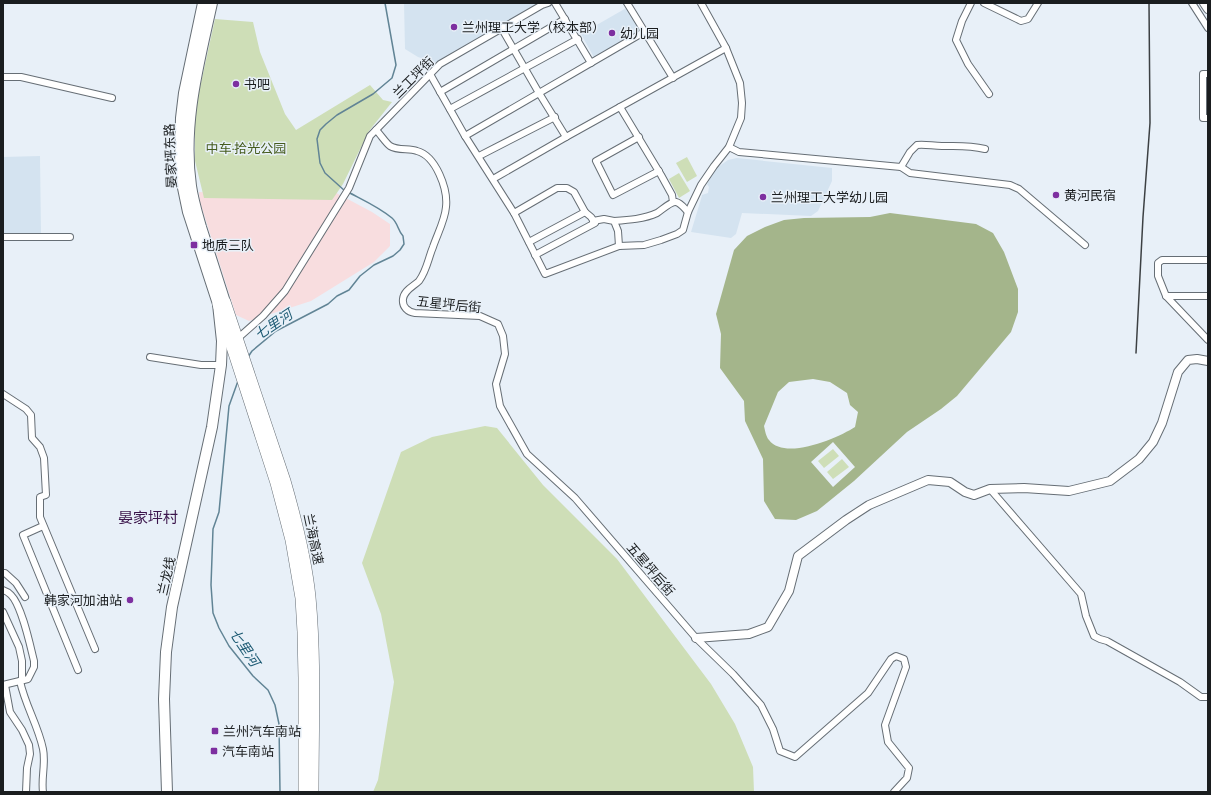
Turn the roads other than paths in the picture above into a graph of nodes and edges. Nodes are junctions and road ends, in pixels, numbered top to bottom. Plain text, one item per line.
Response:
1 (203, 3) edge
2 (212, 3) edge
3 (548, 3) edge
4 (555, 3) edge
5 (627, 3) edge
6 (700, 3) edge
7 (971, 3) edge
8 (984, 3) edge
9 (1038, 3) edge
10 (1192, 3) edge
11 (1204, 3) edge
12 (1208, 9) edge
13 (565, 19) junction
14 (1208, 28) edge
15 (502, 29) junction
16 (644, 32) junction
17 (578, 39) junction
18 (514, 48) junction
19 (726, 48) junction
20 (591, 63) junction
21 (525, 68) junction
22 (430, 74) junction
23 (1208, 74) edge
24 (3, 77) edge
25 (673, 78) junction
26 (440, 92) junction
27 (538, 93) junction
28 (989, 94) dead end
29 (112, 98) dead end
30 (620, 107) junction
31 (450, 109) junction
32 (555, 117) junction
33 (1208, 118) edge
34 (376, 130) junction
35 (466, 136) junction
36 (566, 137) junction
37 (638, 137) junction
38 (729, 147) junction
39 (985, 149) dead end
40 (479, 156) junction
41 (901, 166) junction
42 (659, 171) junction
43 (492, 179) junction
44 (187, 188) junction
45 (673, 202) junction
46 (585, 212) junction
47 (688, 212) junction
48 (514, 213) junction
49 (593, 221) junction
50 (614, 221) junction
51 (3, 237) edge
52 (70, 237) dead end
53 (529, 242) junction
54 (1085, 245) dead end
55 (619, 246) junction
56 (535, 255) junction
57 (1208, 260) edge
58 (1166, 296) junction
59 (1208, 296) edge
60 (222, 303) junction
61 (1208, 340) edge
62 (229, 344) junction
63 (150, 357) dead end
64 (241, 357) junction
65 (1208, 361) edge
66 (221, 365) junction
67 (3, 394) edge
68 (216, 399) junction
69 (990, 489) junction
70 (43, 526) junction
71 (3, 573) edge
72 (3, 590) edge
73 (25, 597) dead end
74 (3, 612) edge
75 (696, 638) junction
76 (95, 648) dead end
77 (78, 670) dead end
78 (21, 681) junction
79 (4, 685) edge
80 (1208, 697) edge
81 (26, 792) edge
82 (43, 792) edge
83 (167, 792) edge
84 (304, 792) edge
85 (313, 792) edge
86 (894, 792) edge

1 - 44 highway, 晏家坪东路
2 - 44 highway, 晏家坪东路
3 - 15 street, 兰工坪街
4 - 13 street
5 - 16 street
6 - 19 street
7 - 28 street
8 - 9 street
10 - 14 street
11 - 12 street
13 - 17 street
13 - 18 street
15 - 18 street
15 - 22 street, 兰工坪街
16 - 20 street
16 - 25 street
17 - 20 street
17 - 21 street
18 - 21 street
18 - 26 street
19 - 25 street
19 - 38 street
20 - 27 street
21 - 27 street
21 - 31 street
22 - 26 street
22 - 34 street, 兰工坪街
23 - 33 street
24 - 29 street
25 - 30 street
26 - 31 street
27 - 32 street
27 - 35 street
30 - 36 street
30 - 37 street
31 - 35 street
32 - 36 street
32 - 40 street
34 - 62 street, 兰工坪街
34 - 75 street, 五星坪后街
35 - 40 street
36 - 43 street
37 - 42 street
37 - 42 street
38 - 41 street
38 - 47 street
39 - 41 street
40 - 43 street
41 - 54 street
42 - 45 street
43 - 48 street
44 - 60 highway, 晏家坪东路
45 - 47 street
45 - 50 street
46 - 48 street
46 - 49 street
46 - 53 street
47 - 55 street
48 - 53 street
49 - 50 street
49 - 56 street
50 - 55 street
51 - 52 street
53 - 56 street
55 - 56 street
57 - 58 street
58 - 59 street
58 - 61 street
60 - 62 highway, 兰海高速
60 - 62 highway, 兰龙线
62 - 64 highway, 兰海高速
62 - 66 highway, 兰龙线
62 - 68 highway, 兰龙线
63 - 66 street
64 - 84 highway, 兰海高速
64 - 85 highway, 兰海高速
65 - 69 street
66 - 68 highway, 兰龙线
67 - 70 street
68 - 83 highway, 兰龙线
69 - 75 street
69 - 80 street
70 - 76 street
70 - 77 street
71 - 73 street
72 - 78 street
74 - 78 street
75 - 86 street
78 - 79 street
78 - 82 street
79 - 81 street

